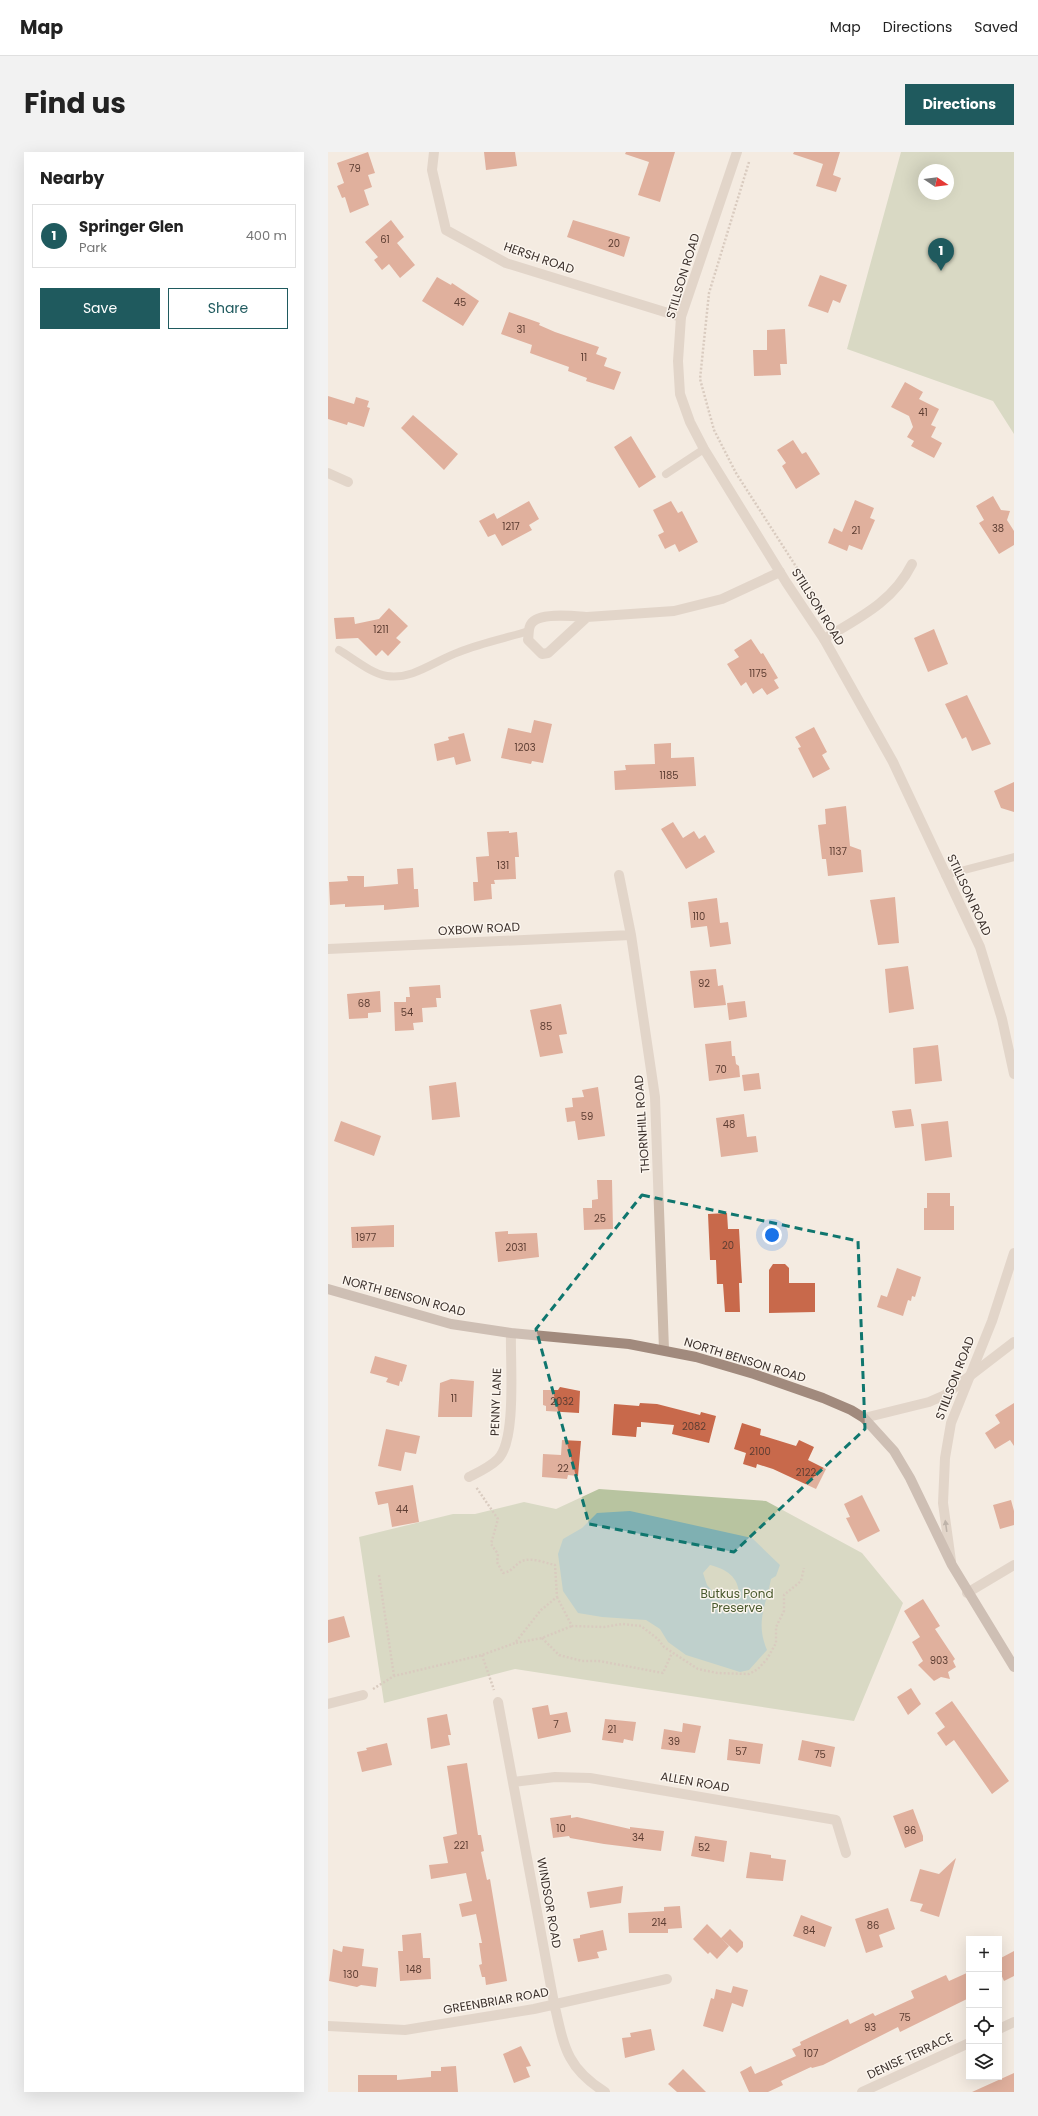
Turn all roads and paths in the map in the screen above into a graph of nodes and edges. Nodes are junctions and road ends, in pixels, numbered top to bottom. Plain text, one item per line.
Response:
1 (434, 152) edge
2 (737, 152) edge
3 (750, 159) dead end
4 (682, 317) junction
5 (704, 450) junction
6 (328, 473) edge
7 (666, 474) dead end
8 (348, 482) dead end
9 (912, 564) dead end
10 (780, 572) junction
11 (587, 617) junction
12 (529, 631) junction
13 (837, 631) junction
14 (824, 639) junction
15 (339, 650) dead end
16 (1014, 857) edge
17 (619, 874) dead end
18 (945, 874) junction
19 (631, 935) junction
20 (328, 949) edge
21 (1014, 1074) edge
22 (1014, 1253) edge
23 (328, 1289) edge
24 (511, 1333) junction
25 (1014, 1342) edge
26 (664, 1350) junction
27 (968, 1376) junction
28 (864, 1418) junction
29 (469, 1477) joint
30 (952, 1565) junction
31 (1014, 1566) edge
32 (804, 1568) dead end
33 (379, 1575) dead end
34 (967, 1593) junction
35 (557, 1597) junction
36 (572, 1626) junction
37 (542, 1638) junction
38 (515, 1643) junction
39 (672, 1653) junction
40 (482, 1655) junction
41 (1014, 1667) edge
42 (394, 1676) junction
43 (363, 1695) joint
44 (498, 1702) joint
45 (328, 1704) edge
46 (513, 1782) junction
47 (846, 1853) dead end
48 (667, 1980) dead end
49 (554, 2004) junction
50 (1014, 2022) edge
51 (328, 2026) edge
52 (1002, 2028) edge
53 (967, 2044) edge
54 (605, 2092) edge
55 (862, 2092) edge

1 - 4 street, HERSH ROAD
2 - 4 street, STILLSON ROAD
3 - 13 path
4 - 5 street, STILLSON ROAD
5 - 7 lane
5 - 10 street, STILLSON ROAD
6 - 8 street
9 - 13 street
10 - 11 street
10 - 14 street, STILLSON ROAD
11 - 12 street
11 - 12 street
12 - 15 lane
13 - 14 street
14 - 18 street, STILLSON ROAD
16 - 18 lane
17 - 19 street, THORNHILL ROAD
18 - 21 street, STILLSON ROAD
19 - 20 street, OXBOW ROAD
19 - 26 street, THORNHILL ROAD
22 - 27 street, STILLSON ROAD
23 - 24 main road, NORTH BENSON ROAD
24 - 26 main road, NORTH BENSON ROAD
24 - 29 street, PENNY LANE
25 - 27 street
26 - 28 main road, NORTH BENSON ROAD
27 - 28 street
30 -> 27 street, STILLSON ROAD
28 - 30 main road, STILLSON ROAD
29 - 35 path
30 - 34 main road, STILLSON ROAD
31 - 34 street
32 - 39 path
33 - 42 path
34 - 41 main road, STILLSON ROAD
35 - 36 path
35 - 38 path
36 - 37 path
36 - 39 path
37 - 38 path
37 - 39 path
38 - 40 path
40 - 42 path
40 - 44 path
42 - 43 path
43 - 45 street
44 - 46 street, WINDSOR ROAD
46 - 47 street, ALLEN ROAD
46 - 49 street, WINDSOR ROAD
48 - 49 street, GREENBRIAR ROAD
49 - 51 street, GREENBRIAR ROAD
49 - 54 street, WINDSOR ROAD
50 - 52 street
53 - 55 street, DENISE TERRACE

